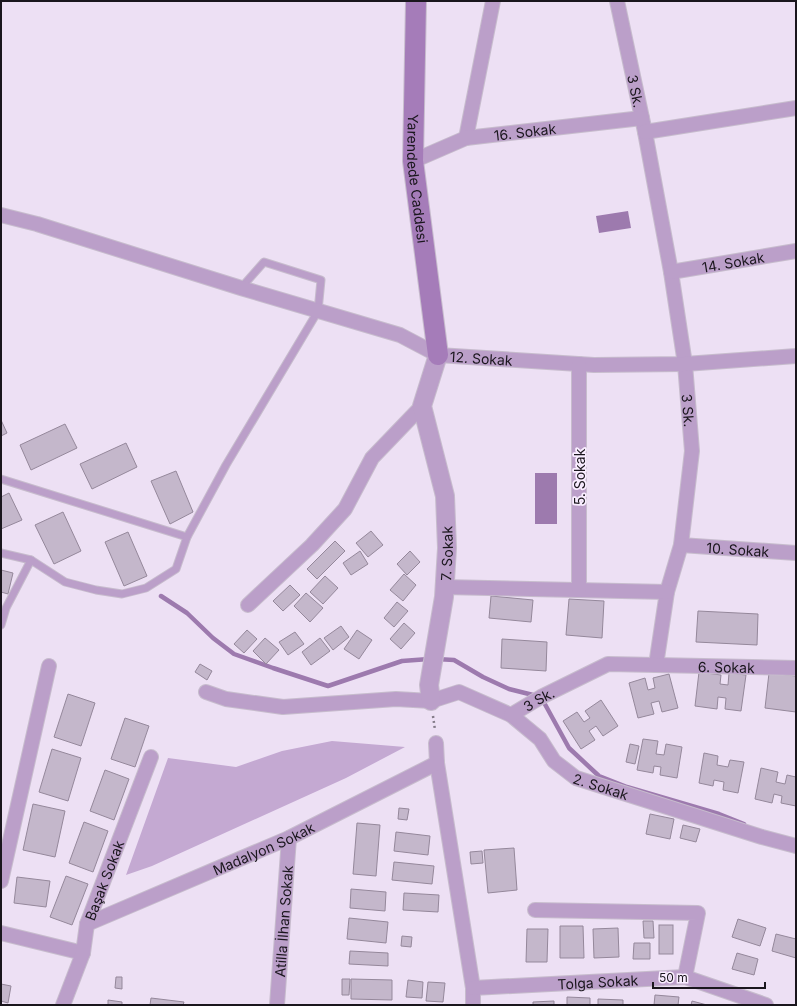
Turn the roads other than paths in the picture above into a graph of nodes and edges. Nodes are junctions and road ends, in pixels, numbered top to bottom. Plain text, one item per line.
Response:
1 (416, 1) edge
2 (493, 1) edge
3 (617, 1) edge
4 (796, 108) edge
5 (642, 118) junction
6 (645, 132) junction
7 (466, 138) junction
8 (413, 161) junction
9 (1, 216) edge
10 (796, 251) edge
11 (671, 272) junction
12 (241, 288) junction
13 (318, 311) junction
14 (438, 355) junction
15 (796, 356) edge
16 (579, 364) junction
17 (686, 364) junction
18 (422, 406) junction
19 (1, 479) edge
20 (187, 537) junction
21 (681, 545) junction
22 (1, 553) edge
23 (796, 553) edge
24 (31, 560) junction
25 (444, 587) junction
26 (579, 590) junction
27 (668, 592) junction
28 (248, 605) dead end
29 (1, 625) edge
30 (656, 665) junction
31 (49, 666) dead end
32 (796, 668) edge
33 (206, 692) dead end
34 (431, 701) junction
35 (510, 715) junction
36 (436, 743) road end
37 (152, 757) dead end
38 (436, 763) junction
39 (288, 838) junction
40 (796, 846) edge
41 (1, 881) edge
42 (535, 910) dead end
43 (87, 924) junction
44 (1, 934) edge
45 (83, 953) junction
46 (686, 977) junction
47 (473, 988) junction
48 (63, 1005) edge
49 (276, 1005) edge
50 (473, 1005) edge
51 (766, 1005) edge

1 - 8 main road, Yarendede Caddesi
2 - 7 street
3 - 5 street, 3 Sk.
4 - 6 street
5 - 6 street, 3 Sk.
5 - 7 street, 16. Sokak
6 - 11 street, 3 Sk.
7 - 8 street, 16. Sokak
8 - 14 main road, Yarendede Caddesi
9 - 12 street
10 - 11 street, 14. Sokak
11 - 17 street, 3 Sk.
12 - 13 street
12 - 13 lane
13 - 14 street
13 - 20 lane
14 - 16 street, 12. Sokak
14 - 18 street, 12. Sokak
15 - 17 street, 12. Sokak
16 - 17 street, 12. Sokak
16 - 26 street, 5. Sokak
17 - 21 street, 3 Sk.
18 - 25 street, 7. Sokak
18 - 28 street, 12. Sokak
19 - 20 lane
20 - 24 lane
21 - 23 street, 10. Sokak
21 - 27 street, 3 Sk.
22 - 24 lane
24 - 29 lane
25 - 26 street
25 - 34 street, 7. Sokak
26 - 27 street
27 - 30 street, 3 Sk.
30 - 32 street, 6. Sokak
30 - 35 street, 3 Sk.
31 - 41 street
33 - 34 street
34 - 35 street, 2. Sokak
35 - 40 street, 2. Sokak
36 - 38 street
37 - 43 street, Başak Sokak
38 - 39 street, Madalyon Sokak
38 - 47 street
39 - 43 street, Madalyon Sokak
39 - 49 street, Atilla İlhan Sokak
42 - 46 street
43 - 45 street, Başak Sokak
44 - 45 street
45 - 48 street, Başak Sokak
46 - 47 street, Tolga Sokak
46 - 51 street, Tolga Sokak
47 - 50 street

